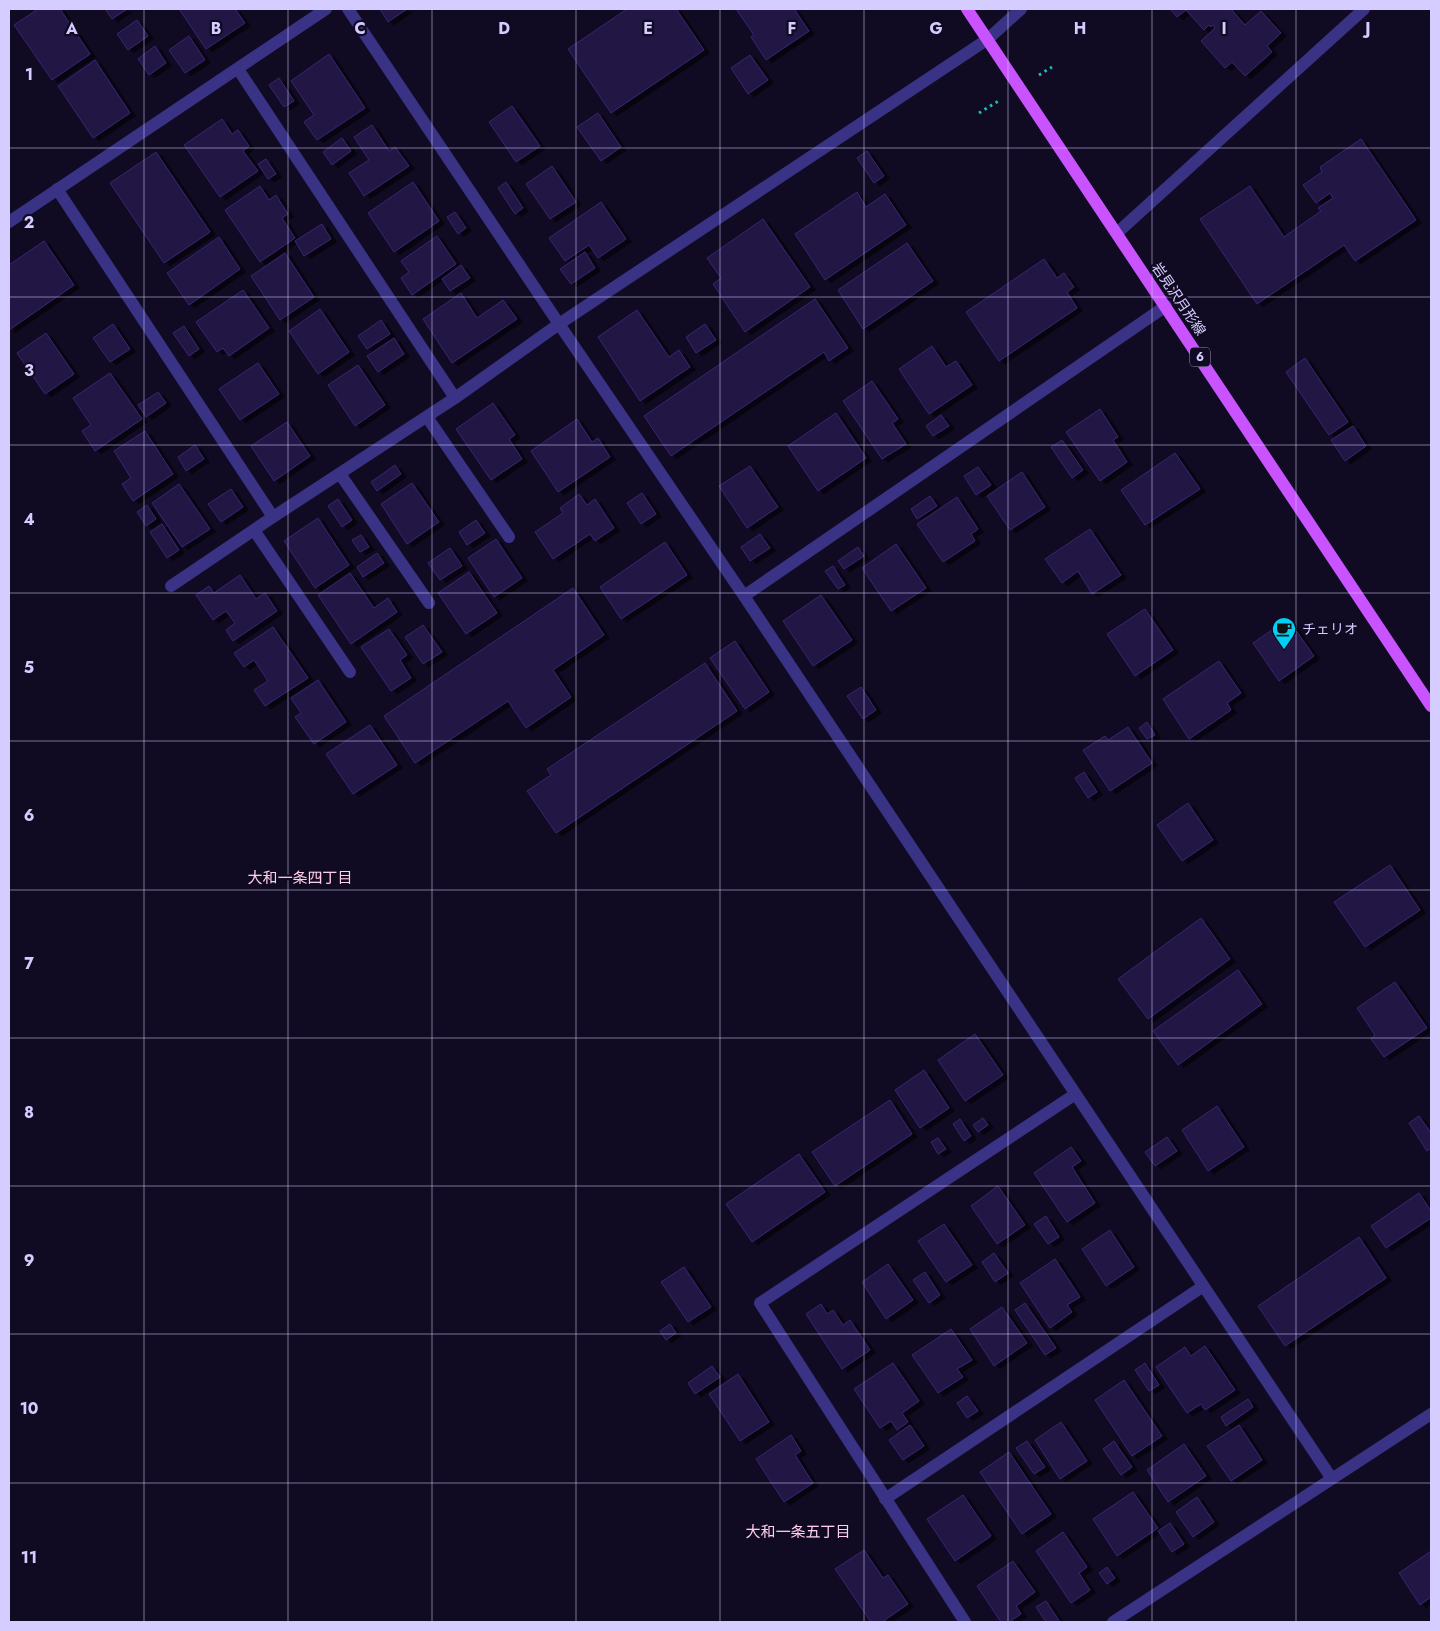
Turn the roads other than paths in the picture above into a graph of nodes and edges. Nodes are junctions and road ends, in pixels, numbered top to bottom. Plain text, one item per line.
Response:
1 (326, 9) edge
2 (348, 9) edge
3 (967, 9) edge
4 (1021, 9) edge
5 (1364, 9) edge
6 (988, 39) junction
7 (238, 69) junction
8 (57, 189) junction
9 (9, 222) edge
10 (1117, 233) junction
11 (1166, 306) junction
12 (559, 324) junction
13 (455, 398) junction
14 (427, 417) junction
15 (340, 474) junction
16 (273, 517) junction
17 (254, 530) junction
18 (509, 537) dead end
19 (171, 586) dead end
20 (744, 596) junction
21 (429, 603) dead end
22 (350, 672) dead end
23 (1431, 706) edge
24 (1074, 1095) junction
25 (1202, 1287) junction
26 (1431, 1414) edge
27 (1332, 1480) junction
28 (885, 1499) junction
29 (965, 1622) edge
30 (1113, 1622) edge

1 - 7 street
2 - 12 street
3 - 6 main road, 岩見沢月形線 / 6
4 - 6 street
5 - 10 street
6 - 10 main road, 岩見沢月形線 / 6
6 - 12 street
7 - 8 street
7 - 13 street
8 - 9 street
8 - 16 street
10 - 11 main road, 岩見沢月形線 / 6
11 - 20 street
11 - 23 main road, 岩見沢月形線 / 6
12 - 13 street
12 - 20 street
13 - 14 street
14 - 15 street
14 - 18 street
15 - 16 street
15 - 21 street
16 - 17 street
17 - 19 street
17 - 22 street
20 - 24 street
24 - 25 street
24 - 28 street
25 - 27 street
25 - 28 street
26 - 27 street
27 - 30 street
28 - 29 street

